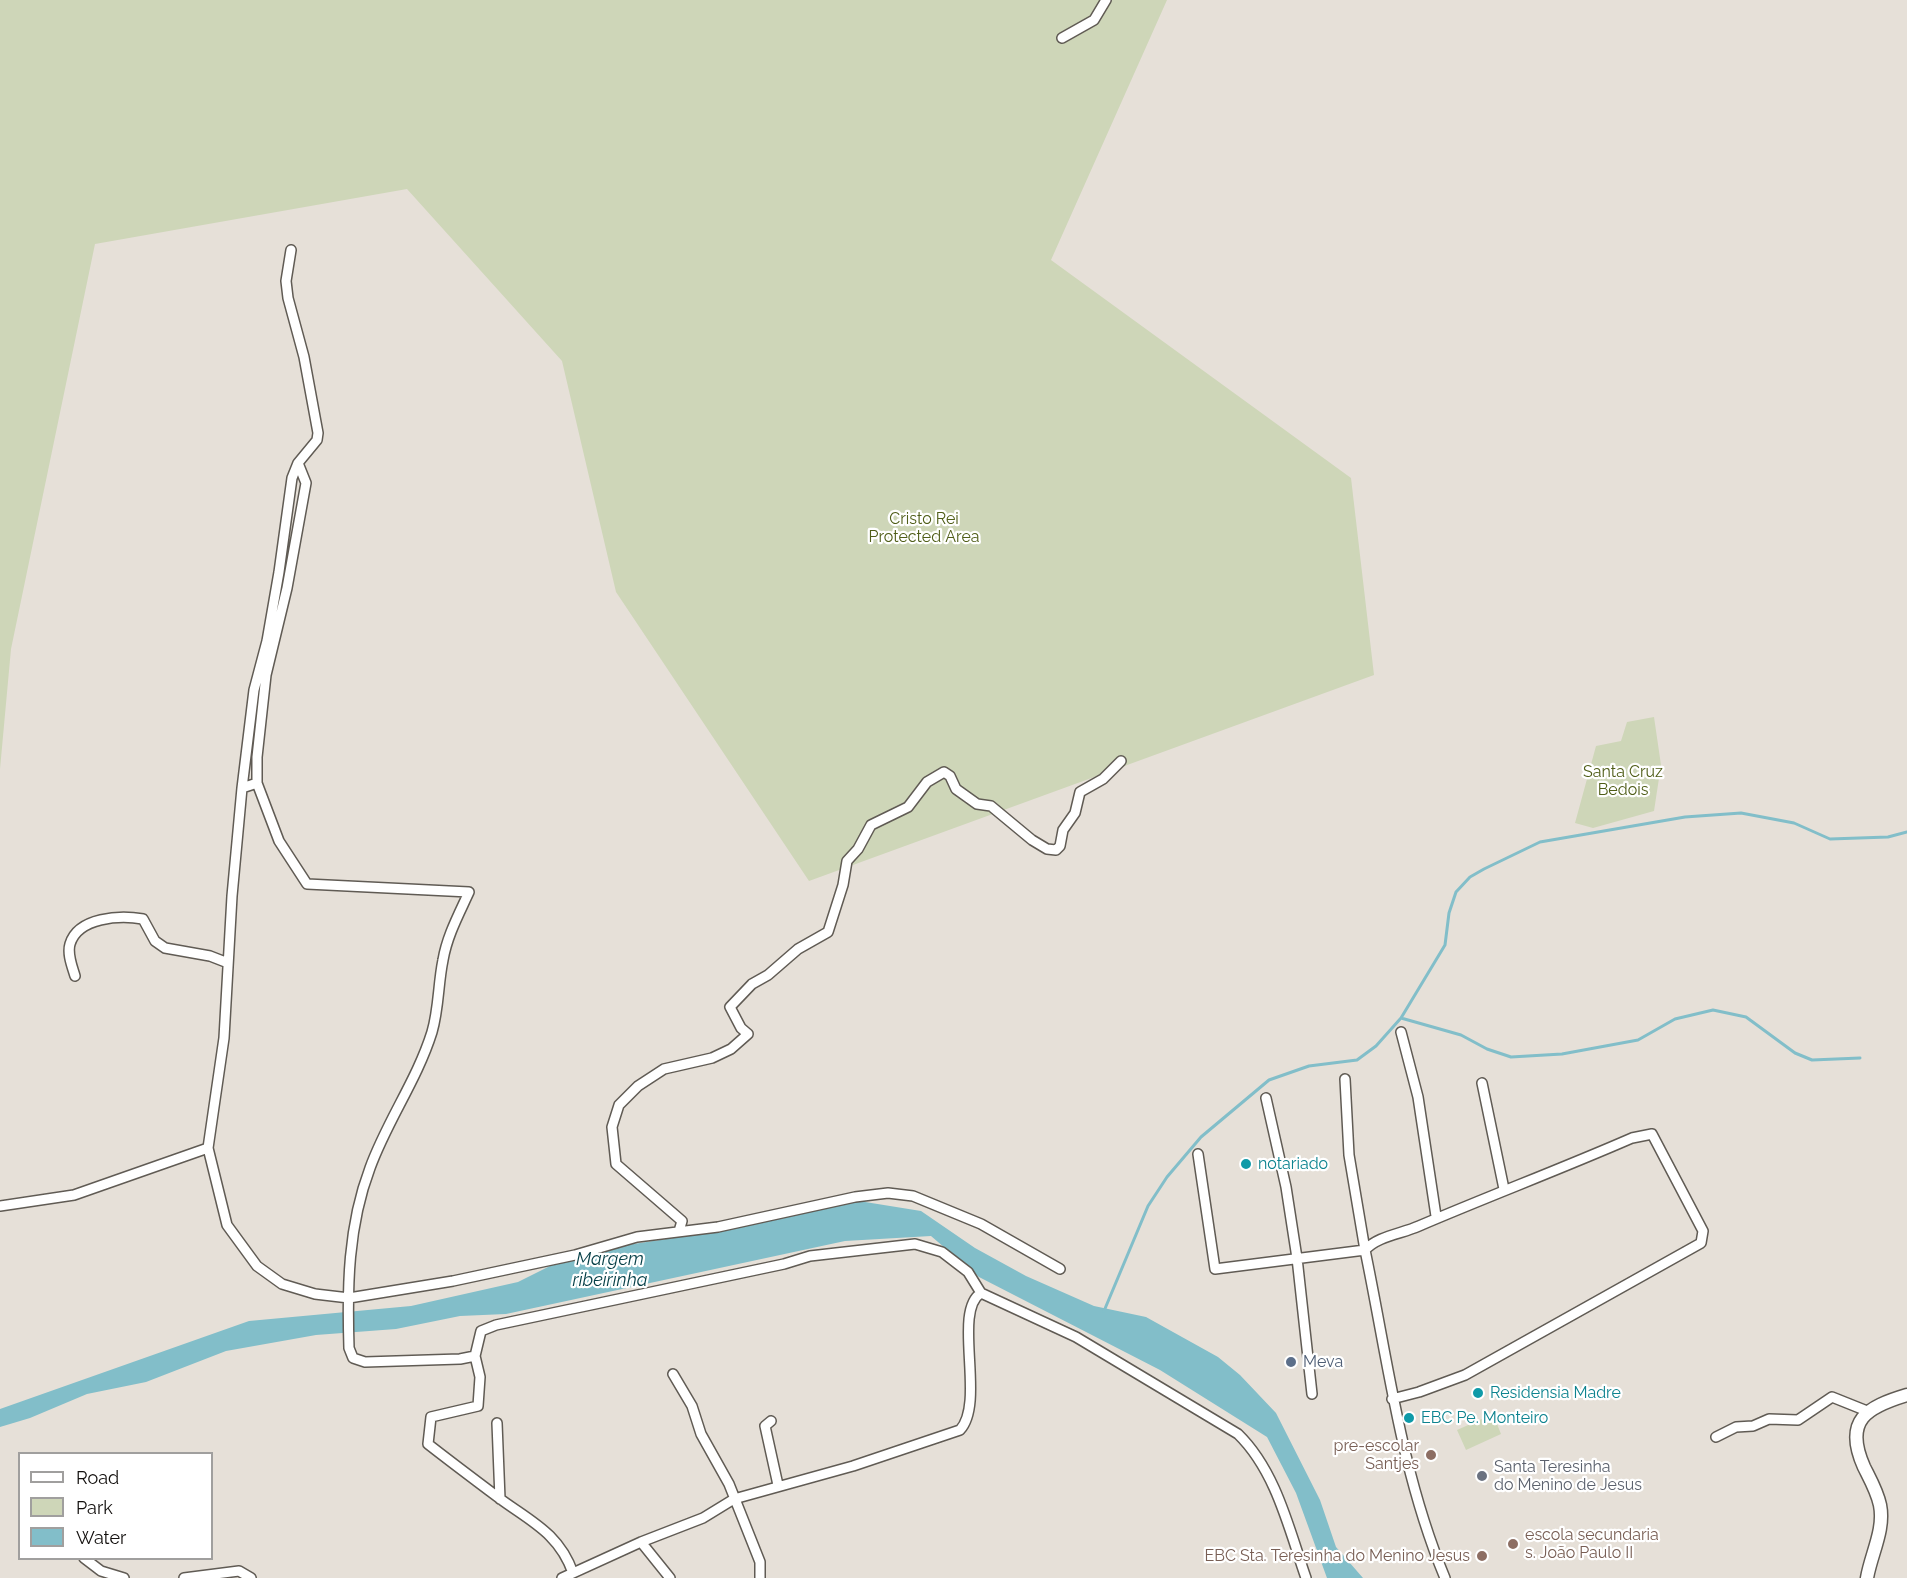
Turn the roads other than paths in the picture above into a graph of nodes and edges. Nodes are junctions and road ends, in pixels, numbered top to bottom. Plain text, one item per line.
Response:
1 (1106, 0) edge
2 (1062, 38) dead end
3 (291, 250) dead end
4 (298, 463) junction
5 (1121, 761) dead end
6 (257, 783) junction
7 (242, 788) junction
8 (228, 963) junction
9 (75, 976) dead end
10 (1401, 1032) dead end
11 (1345, 1079) dead end
12 (1482, 1083) dead end
13 (1266, 1098) dead end
14 (208, 1148) junction
15 (1198, 1154) dead end
16 (1504, 1189) junction
17 (0, 1206) edge
18 (1436, 1216) junction
19 (679, 1232) junction
20 (1365, 1250) junction
21 (1298, 1258) junction
22 (1060, 1269) dead end
23 (981, 1293) junction
24 (348, 1303) junction
25 (475, 1356) junction
26 (673, 1374) dead end
27 (1312, 1394) dead end
28 (1907, 1395) edge
29 (1392, 1399) junction
30 (1867, 1411) junction
31 (771, 1421) dead end
32 (497, 1423) dead end
33 (1716, 1437) dead end
34 (778, 1485) junction
35 (500, 1499) junction
36 (734, 1499) junction
37 (641, 1542) junction
38 (87, 1560) edge
39 (573, 1573) junction
40 (124, 1578) edge
41 (184, 1578) edge
42 (251, 1578) edge
43 (562, 1578) edge
44 (670, 1578) edge
45 (760, 1578) edge
46 (1306, 1578) edge
47 (1445, 1578) edge
48 (1867, 1578) edge

1 - 2 street
3 - 4 street
4 - 6 street
4 - 7 street
5 - 19 street
6 - 7 street
6 - 24 street
7 - 8 street
8 - 9 street
8 - 14 street
10 - 18 street
11 - 20 street
12 - 16 street
13 - 21 street
14 - 17 street
14 - 24 street
15 - 21 street
16 - 18 street
16 - 29 street
18 - 20 street
19 - 22 street
19 - 24 street
20 - 21 street
20 - 29 street
21 - 27 street
23 - 25 street
23 - 34 street
23 - 46 street
24 - 25 street
25 - 35 street
26 - 36 street
28 - 30 main road
29 - 47 street
30 - 33 street
30 - 48 main road
31 - 34 street
32 - 35 street
34 - 36 street
35 - 39 street
36 - 37 street
36 - 45 street
37 - 39 street
37 - 44 street
38 - 40 street
39 - 43 street
41 - 42 street

